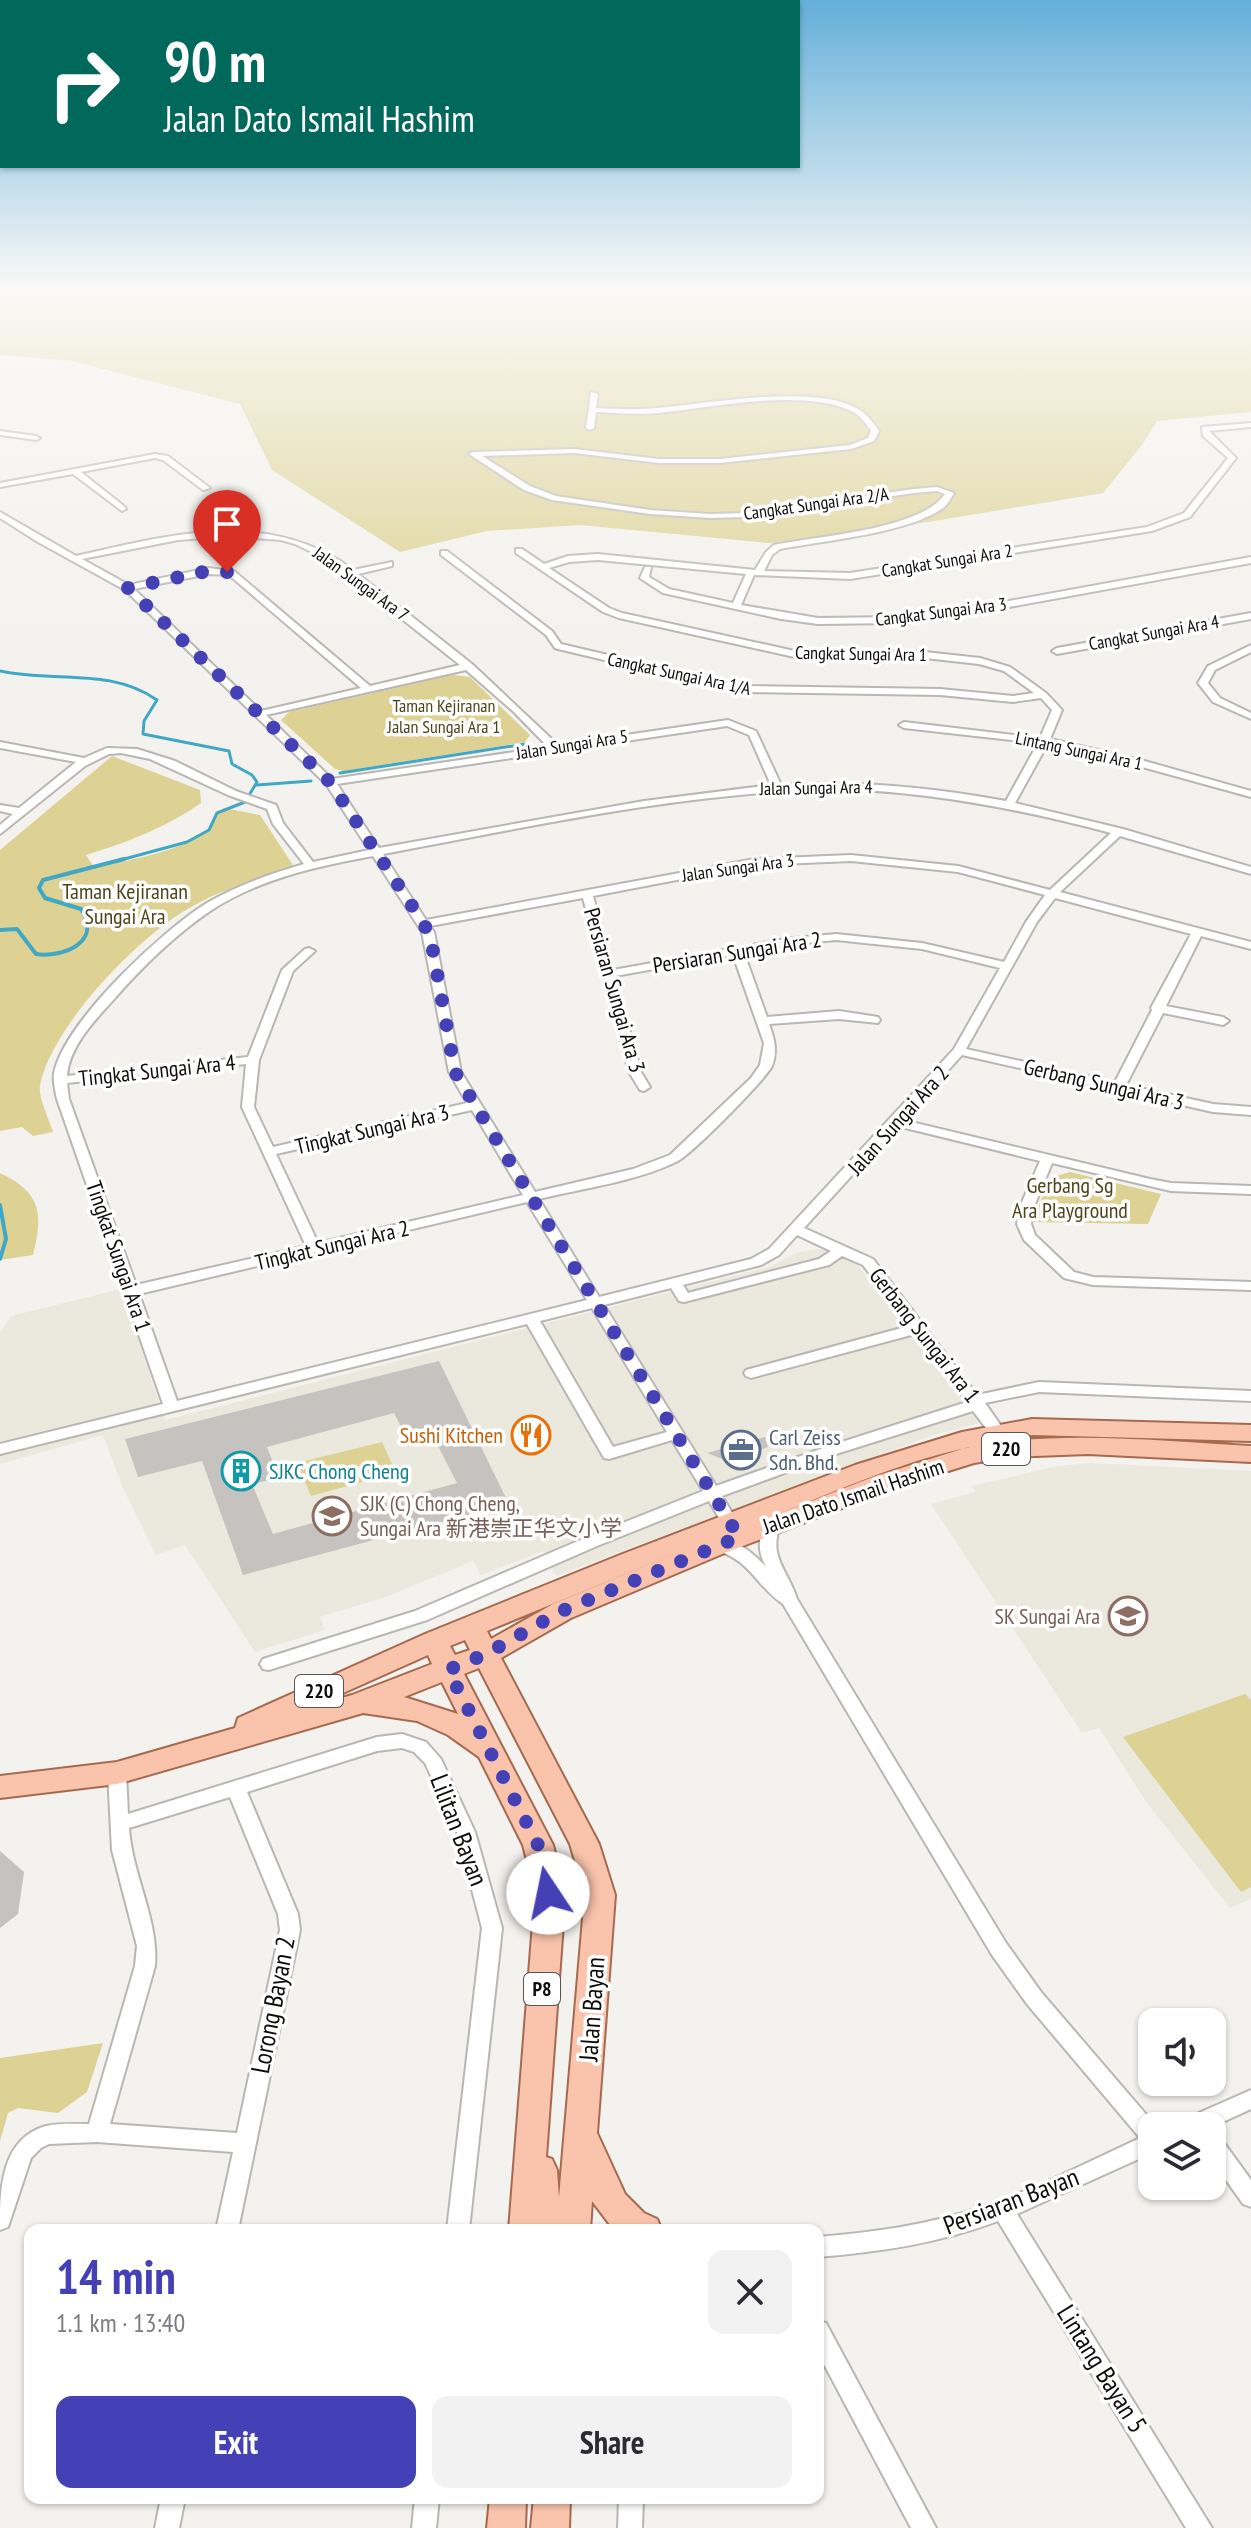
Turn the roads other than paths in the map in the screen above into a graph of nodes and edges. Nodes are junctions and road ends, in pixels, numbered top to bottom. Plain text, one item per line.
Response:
1 (593, 406) edge
2 (706, 406) edge
3 (834, 406) edge
4 (592, 410) junction
5 (1251, 425) edge
6 (590, 428) dead end
7 (0, 433) edge
8 (36, 438) dead end
9 (75, 471) junction
10 (0, 485) edge
11 (206, 488) dead end
12 (122, 509) dead end
13 (0, 514) edge
14 (519, 551) dead end
15 (444, 553) dead end
16 (76, 558) junction
17 (1251, 560) edge
18 (389, 564) dead end
19 (543, 567) junction
20 (648, 569) dead end
21 (350, 573) junction
22 (754, 573) junction
23 (128, 588) junction
24 (736, 607) junction
25 (1251, 616) edge
26 (1251, 648) edge
27 (1057, 651) dead end
28 (469, 666) junction
29 (368, 689) junction
30 (1043, 695) junction
31 (260, 714) junction
32 (1251, 716) edge
33 (904, 725) dead end
34 (1044, 741) junction
35 (0, 745) edge
36 (554, 747) junction
37 (85, 761) junction
38 (330, 782) junction
39 (777, 787) junction
40 (1251, 794) edge
41 (1010, 803) junction
42 (0, 808) edge
43 (21, 812) junction
44 (0, 831) edge
45 (1119, 831) junction
46 (377, 852) junction
47 (311, 866) junction
48 (1251, 871) edge
49 (587, 893) junction
50 (1052, 894) junction
51 (424, 924) junction
52 (1197, 933) junction
53 (1251, 946) edge
54 (737, 950) junction
55 (309, 951) dead end
56 (1007, 966) junction
57 (609, 974) junction
58 (1157, 1008) junction
59 (874, 1020) dead end
60 (764, 1021) junction
61 (1223, 1021) dead end
62 (959, 1051) junction
63 (253, 1060) junction
64 (61, 1080) junction
65 (644, 1087) dead end
66 (1119, 1087) junction
67 (475, 1105) junction
68 (1251, 1111) edge
69 (897, 1122) junction
70 (268, 1152) junction
71 (1048, 1158) junction
72 (1251, 1190) edge
73 (533, 1198) junction
74 (797, 1230) junction
75 (314, 1249) junction
76 (843, 1249) junction
77 (675, 1283) junction
78 (1251, 1286) edge
79 (131, 1291) junction
80 (596, 1302) junction
81 (531, 1318) junction
82 (920, 1328) junction
83 (751, 1373) dead end
84 (1251, 1396) edge
85 (977, 1402) junction
86 (171, 1406) junction
87 (998, 1433) junction
88 (1251, 1433) edge
89 (676, 1434) junction
90 (0, 1449) edge
91 (1251, 1454) edge
92 (711, 1493) junction
93 (773, 1524) junction
94 (729, 1535) junction
95 (789, 1600) junction
96 (471, 1626) junction
97 (434, 1641) junction
98 (486, 1654) junction
99 (269, 1664) dead end
100 (448, 1670) junction
101 (359, 1704) junction
102 (209, 1748) junction
103 (496, 1759) junction
104 (117, 1773) junction
105 (0, 1787) edge
106 (236, 1788) junction
107 (119, 1824) junction
108 (1251, 2099) edge
109 (1224, 2112) edge
110 (1138, 2120) edge
111 (531, 2129) junction
112 (97, 2133) junction
113 (583, 2135) junction
114 (245, 2143) junction
115 (1138, 2147) edge
116 (1226, 2162) edge
117 (1251, 2197) edge
118 (1003, 2210) junction
119 (0, 2220) edge
120 (228, 2224) edge
121 (459, 2224) edge
122 (526, 2224) edge
123 (551, 2224) edge
124 (574, 2224) edge
125 (628, 2224) edge
126 (824, 2247) edge
127 (824, 2342) edge
128 (172, 2504) edge
129 (426, 2504) edge
130 (508, 2504) edge
131 (552, 2504) edge
132 (631, 2504) edge
133 (167, 2528) edge
134 (424, 2528) edge
135 (506, 2528) edge
136 (550, 2528) edge
137 (630, 2528) edge
138 (924, 2528) edge
139 (1200, 2528) edge

1 - 4 street
2 - 4 street, Cangkat Sungai Ara 2/A
3 - 22 street, Cangkat Sungai Ara 2/A
4 - 6 street
5 - 22 street, Cangkat Sungai Ara 2
7 - 8 street
9 - 10 street
9 - 11 street
9 - 12 street
13 - 16 street
14 - 19 street, Cangkat Sungai Ara 1
15 - 30 street, Cangkat Sungai Ara 1/A
16 - 21 street, Jalan Sungai Ara 7
16 - 23 street
17 - 24 street, Cangkat Sungai Ara 3
18 - 21 street
19 - 22 street, Cangkat Sungai Ara 2
19 - 30 street, Cangkat Sungai Ara 1
20 - 24 street, Cangkat Sungai Ara 3
21 - 28 street, Jalan Sungai Ara 7
22 - 24 street
23 - 29 street
23 - 31 street
25 - 27 street, Cangkat Sungai Ara 4
26 - 32 street
28 - 29 street
28 - 36 street, Jalan Sungai Ara 7
29 - 31 street
30 - 34 street
31 - 38 street
33 - 34 street, Lintang Sungai Ara 1
34 - 40 street, Lintang Sungai Ara 1
34 - 41 street
35 - 37 street
36 - 38 street, Jalan Sungai Ara 5
36 - 39 street, Jalan Sungai Ara 5
37 - 43 street
37 - 47 street
38 - 46 street
39 - 41 street, Jalan Sungai Ara 4
39 - 46 street, Jalan Sungai Ara 4
41 - 45 street, Jalan Sungai Ara 4
42 - 43 street
43 - 44 street
45 - 48 street, Jalan Sungai Ara 4
45 - 50 street, Jalan Sungai Ara 2
46 - 47 street
46 - 51 street
47 - 64 street
49 - 50 street, Jalan Sungai Ara 3
49 - 51 street, Jalan Sungai Ara 3
49 - 57 street, Persiaran Sungai Ara 3
50 - 52 street, Jalan Sungai Ara 3
50 - 56 street, Jalan Sungai Ara 2
51 - 67 street
52 - 53 street, Jalan Sungai Ara 3
52 - 58 street
54 - 56 street, Persiaran Sungai Ara 2
54 - 57 street, Persiaran Sungai Ara 2
54 - 60 street, Tingkat Sungai Ara 2
55 - 63 street, Tingkat Sungai Ara 4
56 - 62 street, Jalan Sungai Ara 2
57 - 65 street, Persiaran Sungai Ara 3
58 - 61 street
58 - 66 street
59 - 60 street
60 - 73 street, Tingkat Sungai Ara 2
62 - 66 street, Gerbang Sungai Ara 3
62 - 69 street, Jalan Sungai Ara 2
63 - 64 street, Tingkat Sungai Ara 4
63 - 70 street, Tingkat Sungai Ara 4
64 - 79 street, Tingkat Sungai Ara 1
66 - 68 street, Gerbang Sungai Ara 3
67 - 70 street, Tingkat Sungai Ara 3
67 - 73 street
69 - 71 street
69 - 74 street, Jalan Sungai Ara 2
70 - 75 street, Tingkat Sungai Ara 4
71 - 72 street
71 - 78 street
73 - 75 street, Tingkat Sungai Ara 2
73 - 80 street
74 - 76 street, Gerbang Sungai Ara 1
74 - 77 street, Jalan Sungai Ara 2
75 - 79 street, Tingkat Sungai Ara 2
76 - 77 street
76 - 82 street, Gerbang Sungai Ara 1
77 - 80 street, Jalan Sungai Ara 2
79 - 86 street, Tingkat Sungai Ara 1
80 - 81 street
80 - 89 street
81 - 86 street
81 - 89 street
82 - 83 street
82 - 85 street, Gerbang Sungai Ara 1
84 - 85 street
85 - 87 street, Gerbang Sungai Ara 1
85 - 92 street
86 - 90 street
87 - 88 main road, Jalan Dato Ismail Hashim / 220
87 - 94 main road, Jalan Dato Ismail Hashim / 220
89 - 92 street
91 - 93 main road, Jalan Dato Ismail Hashim / 220
92 - 94 street
92 - 99 street
93 - 94 main road, Jalan Dato Ismail Hashim / 220
93 - 95 street
94 - 95 street
94 - 96 main road, Jalan Dato Ismail Hashim / 220
94 - 98 main road, Jalan Dato Ismail Hashim / 220
95 - 110 street
96 - 97 main road, Jalan Dato Ismail Hashim / 220
96 - 98 main road, Jalan Bayan / P8
97 - 100 main road, P8
97 - 102 main road, Jalan Dato Ismail Hashim / 220
98 - 100 main road, Jalan Dato Ismail Hashim / 220
98 - 113 main road, Jalan Bayan / P8
100 - 101 main road, Jalan Dato Ismail Hashim / 220
100 - 103 main road, P8
101 - 102 main road, Jalan Dato Ismail Hashim / 220
101 - 103 main road
102 - 104 main road, Jalan Dato Ismail Hashim / 220
103 - 111 main road, P8
104 - 105 main road, Jalan Dato Ismail Hashim / 220
104 - 107 street
106 - 107 street, Lilitan Bayan
106 - 114 street, Lorong Bayan 2
106 - 121 street, Lilitan Bayan
107 - 112 street
108 - 109 street
111 - 122 main road, P8
111 - 123 main road
112 - 114 street
112 - 119 street
113 - 124 main road, Jalan Bayan / P8
113 - 125 main road
114 - 120 street, Lorong Bayan 2
115 - 118 street, Persiaran Bayan
116 - 117 street
118 - 126 street, Persiaran Bayan
118 - 139 street, Lintang Bayan 5
127 - 138 street
128 - 133 street
129 - 134 street
130 - 135 main road
131 - 136 main road
132 - 137 street

